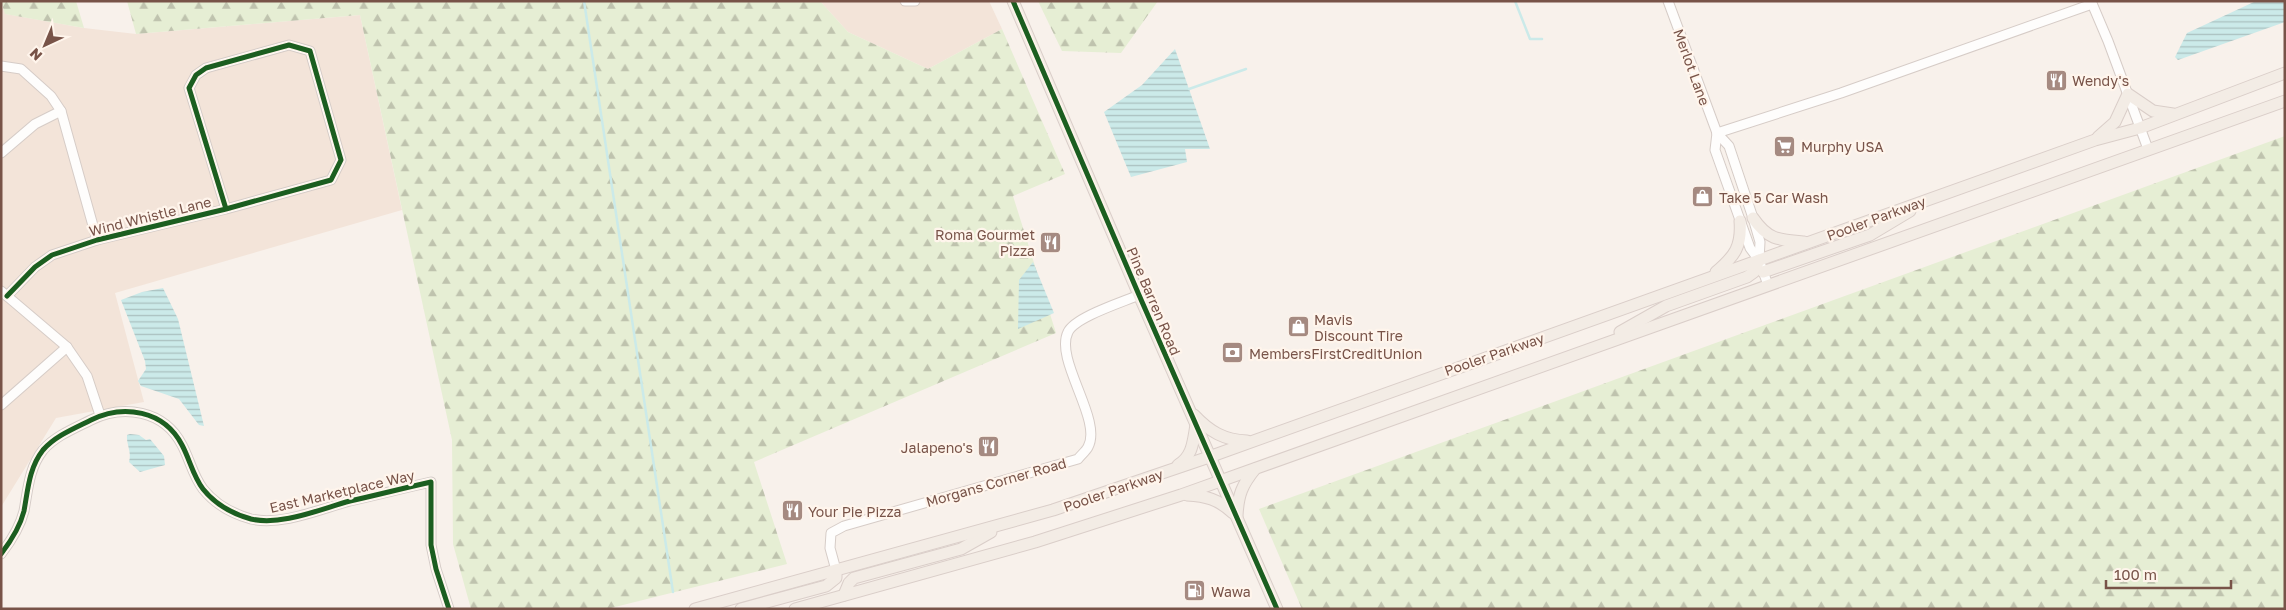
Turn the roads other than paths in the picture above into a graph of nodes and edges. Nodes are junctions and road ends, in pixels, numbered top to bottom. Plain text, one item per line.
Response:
1 (905, 1) edge
2 (915, 1) edge
3 (1013, 1) edge
4 (1668, 1) edge
5 (2092, 2) edge
6 (1, 66) edge
7 (2285, 73) edge
8 (2128, 94) junction
9 (2285, 101) edge
10 (61, 111) junction
11 (2178, 114) junction
12 (2140, 128) junction
13 (1717, 133) junction
14 (2095, 140) junction
15 (2148, 150) junction
16 (1, 153) edge
17 (1931, 198) junction
18 (226, 209) junction
19 (1753, 218) junction
20 (1740, 221) junction
21 (97, 240) junction
22 (1808, 242) junction
23 (1759, 260) junction
24 (1763, 272) junction
25 (1709, 278) junction
26 (1768, 285) junction
27 (4, 294) edge
28 (1139, 296) junction
29 (67, 346) junction
30 (1595, 346) junction
31 (1, 405) edge
32 (1188, 408) junction
33 (100, 415) junction
34 (1196, 425) junction
35 (1252, 441) junction
36 (1209, 456) junction
37 (1256, 468) junction
38 (1172, 469) junction
39 (1221, 481) junction
40 (1181, 495) junction
41 (1237, 518) junction
42 (1005, 523) junction
43 (1, 554) edge
44 (836, 570) junction
45 (844, 595) junction
46 (449, 609) edge
47 (696, 609) edge
48 (741, 609) edge
49 (795, 609) edge
50 (1277, 609) edge

1 - 2 street
3 - 28 main road, Pine Barren Road
4 - 13 street, Merlot Lane
5 - 8 street
5 - 13 street
6 - 10 street
7 - 11 main road, Pooler Parkway
8 - 11 main road
8 - 12 street
8 - 14 main road
9 - 15 main road, Pooler Parkway
10 - 16 street
10 - 21 street
11 - 12 main road, Pooler Parkway
12 - 14 main road, Pooler Parkway
12 - 15 street
13 - 19 street, Merlot Lane
13 - 20 street, Merlot Lane
14 - 17 main road, Pooler Parkway
15 - 26 main road, Pooler Parkway
17 - 22 main road, Pooler Parkway
17 - 24 main road
18 - 18 street, Wind Whistle Lane
18 - 21 street, Wind Whistle Lane
19 - 22 main road
19 - 23 street, Merlot Lane
20 - 23 street, Merlot Lane
20 - 25 main road
21 - 27 street, Wind Whistle Lane
22 - 23 main road, Pooler Parkway
23 - 24 street, Merlot Lane
23 - 25 main road, Pooler Parkway
23 - 30 main road
24 - 26 street, Merlot Lane
25 - 35 main road, Pooler Parkway
26 - 30 main road, Pooler Parkway
27 - 29 street
28 - 32 main road, Pine Barren Road
28 - 44 street, Morgans Corner Road
29 - 31 street
29 - 33 street
30 - 37 main road, Pooler Parkway
32 - 34 main road, Pine Barren Road
32 - 35 main road
33 - 43 street, East Marketplace Way
33 - 46 street, East Marketplace Way
34 - 36 main road, Pine Barren Road
34 - 38 main road
35 - 36 main road, Pooler Parkway
36 - 38 main road, Pooler Parkway
36 - 39 main road, Pine Barren Road
37 - 39 main road, Pooler Parkway
37 - 41 main road
38 - 42 main road, Pooler Parkway
39 - 40 main road, Pooler Parkway
39 - 41 main road, Pine Barren Road
40 - 41 main road
40 - 45 main road, Pooler Parkway
41 - 50 main road, Pine Barren Road
42 - 44 main road, Pooler Parkway
42 - 45 main road
44 - 47 main road, Pooler Parkway
44 - 48 main road
45 - 49 main road, Pooler Parkway

